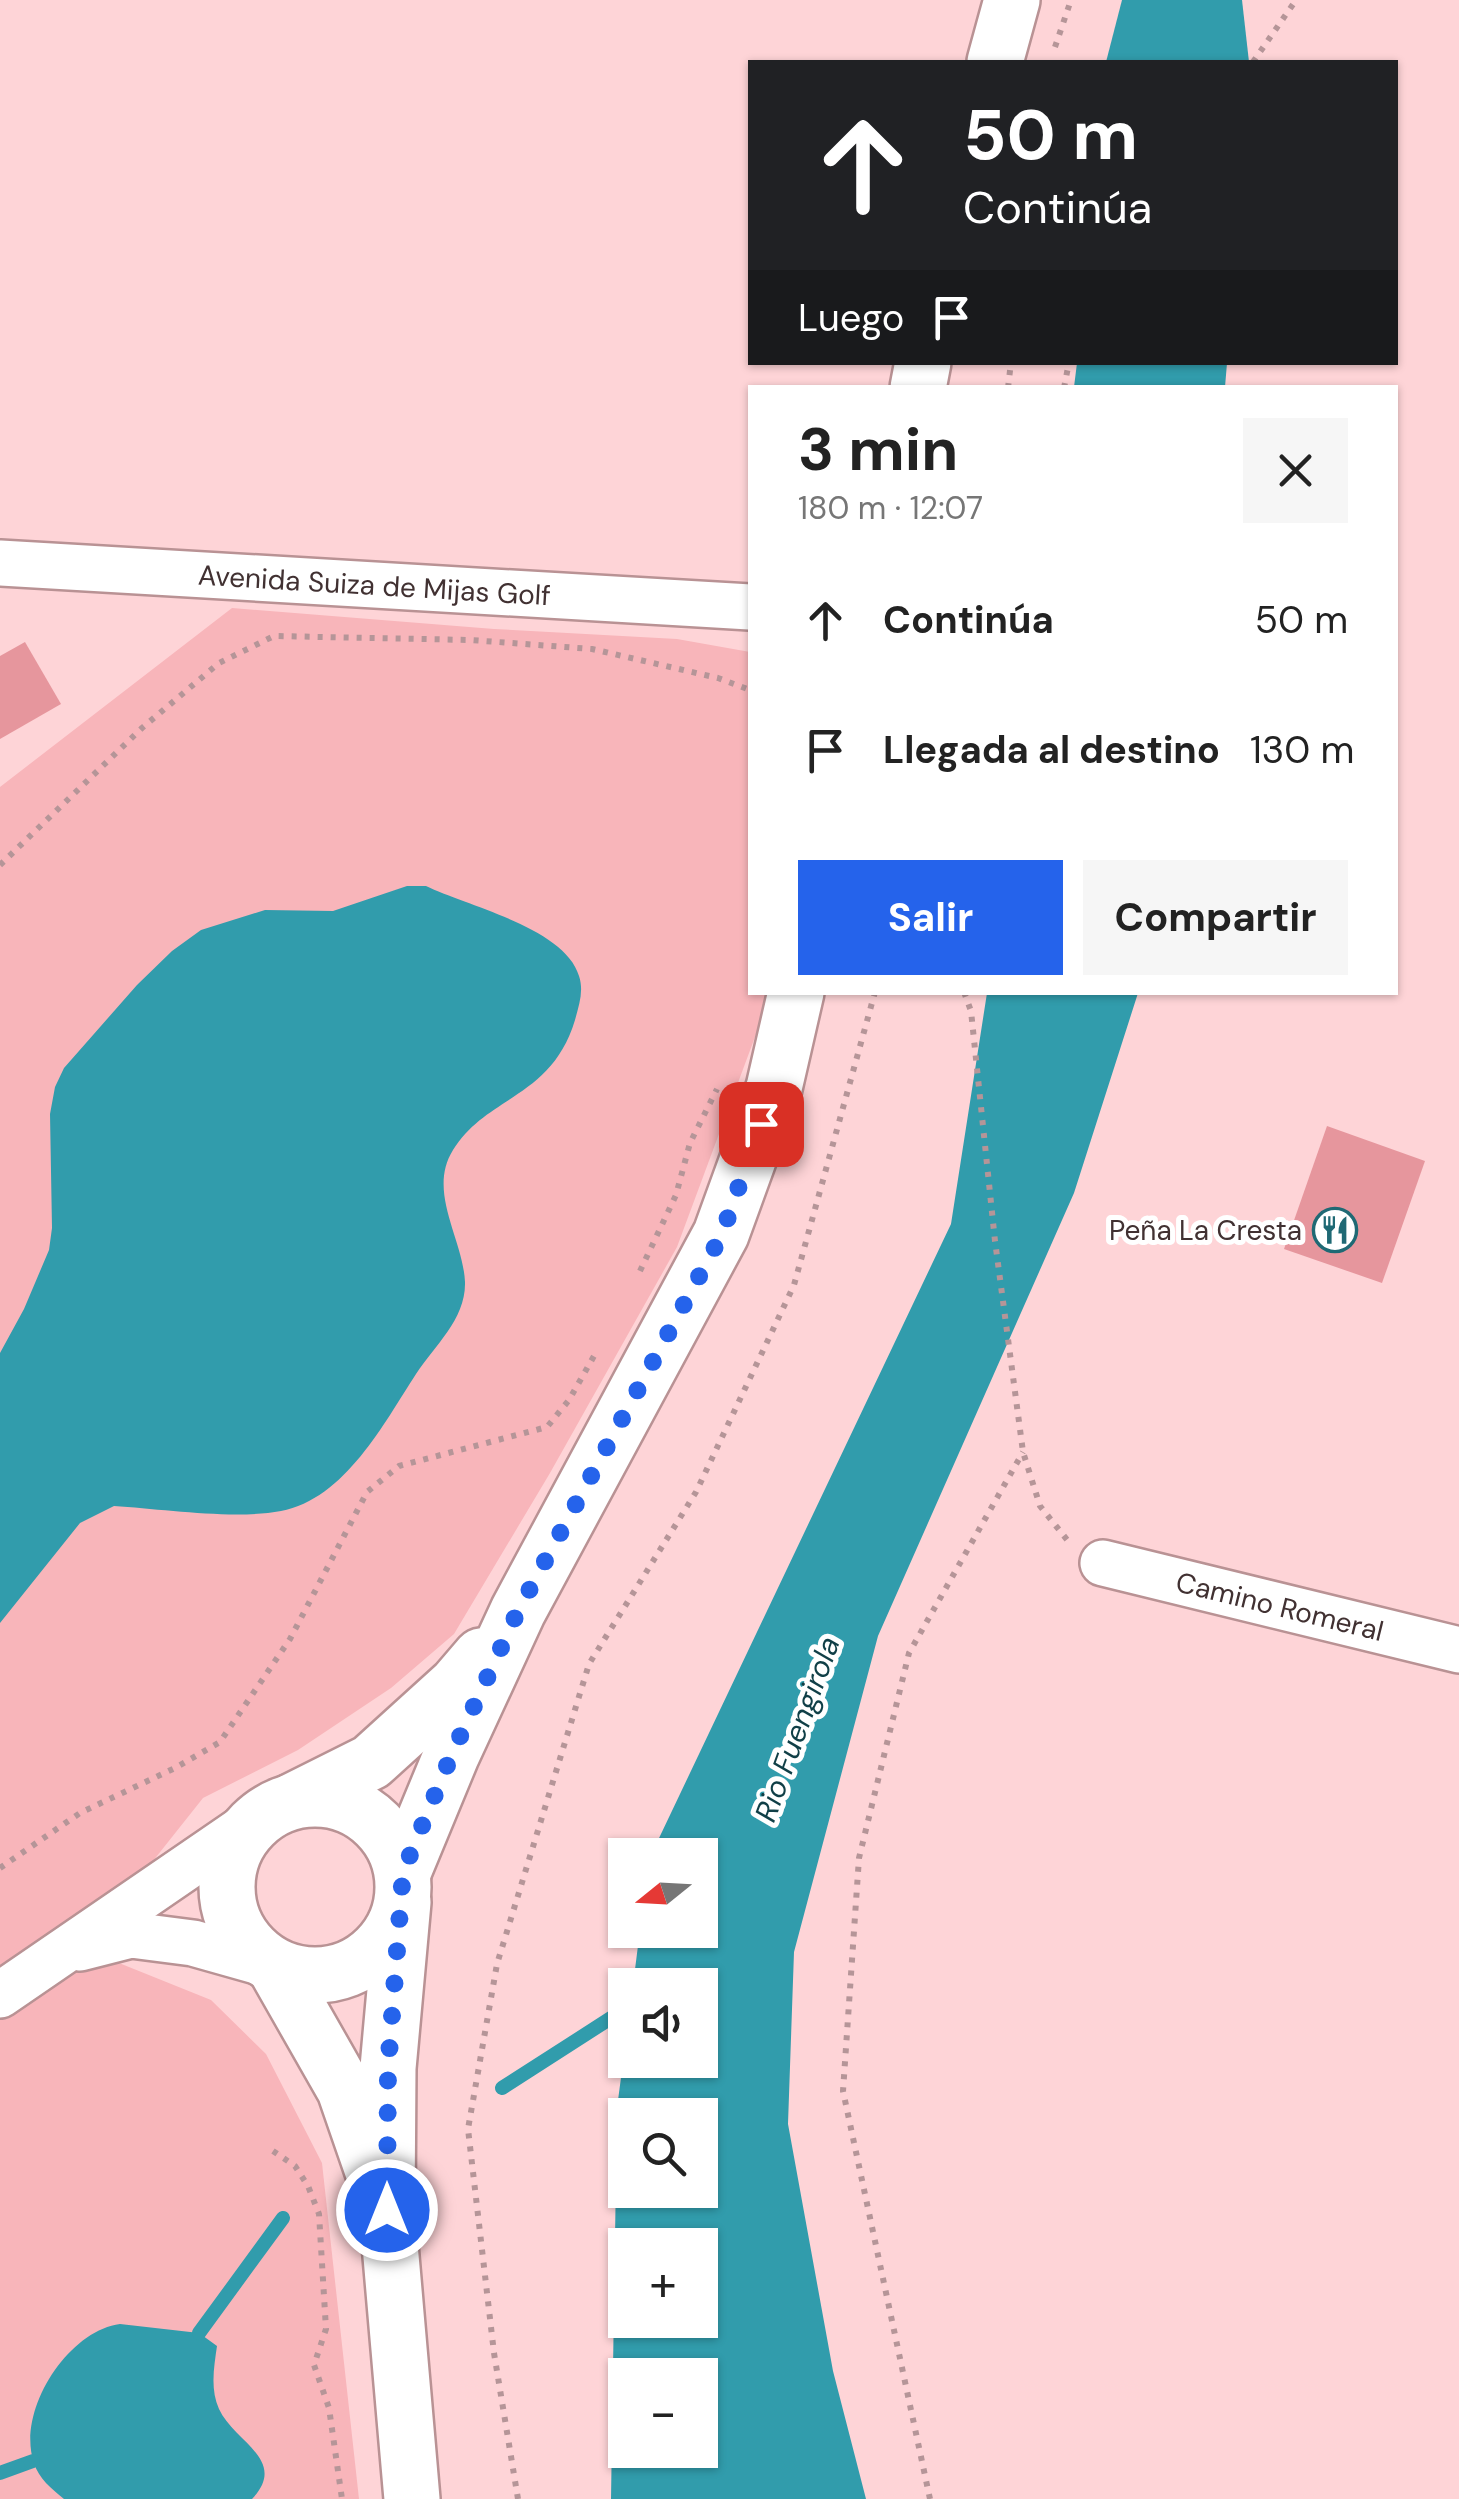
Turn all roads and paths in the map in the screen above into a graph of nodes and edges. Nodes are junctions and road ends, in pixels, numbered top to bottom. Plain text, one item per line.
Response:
1 (1012, 0) edge
2 (1071, 0) edge
3 (1296, 0) edge
4 (1051, 58) dead end
5 (995, 60) edge
6 (1254, 60) edge
7 (0, 564) edge
8 (748, 607) edge
9 (748, 689) edge
10 (0, 865) edge
11 (795, 995) edge
12 (874, 995) edge
13 (965, 995) edge
14 (720, 1083) dead end
15 (636, 1279) dead end
16 (602, 1340) dead end
17 (1023, 1452) junction
18 (1103, 1563) joint
19 (518, 1611) junction
20 (1459, 1650) edge
21 (280, 1806) junction
22 (0, 1868) edge
23 (403, 1887) junction
24 (59, 1954) junction
25 (271, 1966) junction
26 (0, 1995) edge
27 (273, 2151) dead end
28 (387, 2210) junction
29 (342, 2499) edge
30 (412, 2499) edge
31 (518, 2499) edge
32 (930, 2499) edge

1 - 5 street
2 - 4 path
3 - 6 path
7 - 8 street, Avenida Suiza de Mijas Golf
9 - 10 path
11 - 19 street
12 - 31 path
13 - 17 path
14 - 15 path
16 - 22 path
17 - 18 path
17 - 32 path
18 - 20 street, Camino Romeral
19 - 21 street
19 - 23 street
21 - 23 street
21 - 24 street
21 - 25 street
23 - 25 street
23 - 28 street
24 - 25 street
24 - 26 street
25 - 28 street
27 - 29 path
28 - 30 street

